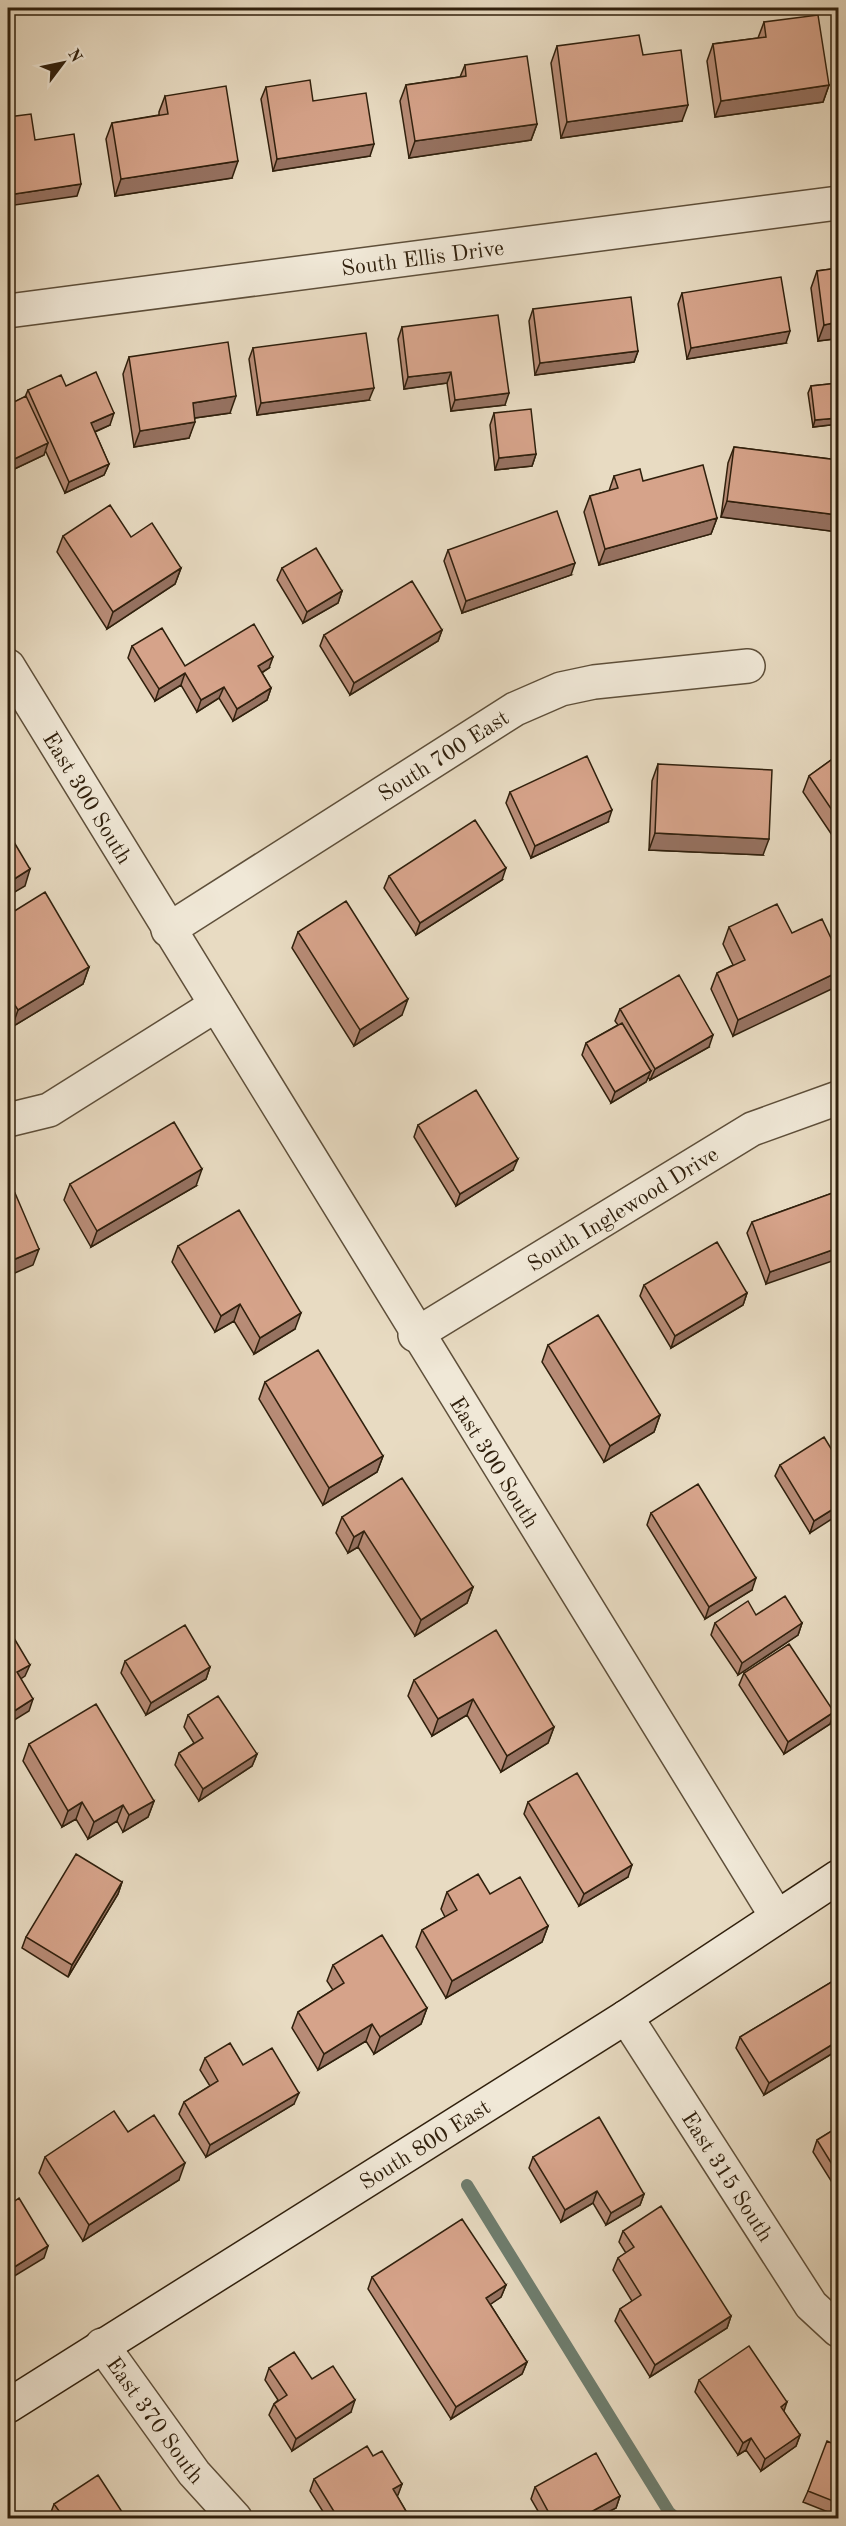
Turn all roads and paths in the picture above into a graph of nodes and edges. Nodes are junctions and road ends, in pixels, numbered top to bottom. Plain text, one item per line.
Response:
1 (838, 203) edge
2 (8, 311) edge
3 (8, 666) edge
4 (748, 666) dead end
5 (168, 930) junction
6 (216, 1005) junction
7 (838, 1098) edge
8 (8, 1120) edge
9 (415, 1335) junction
10 (838, 1877) edge
11 (777, 1917) junction
12 (626, 2017) junction
13 (838, 2330) edge
14 (102, 2345) junction
15 (8, 2406) edge
16 (235, 2518) edge

1 - 2 street, South Ellis Drive
3 - 5 street, East 300 South
4 - 5 street, South 700 East
5 - 6 street, East 300 South
6 - 8 street
6 - 9 street, East 300 South
7 - 9 street, South Inglewood Drive
9 - 11 street, East 300 South
10 - 11 street, South 800 East
11 - 12 street, South 800 East
12 - 13 street, East 315 South
12 - 14 street, South 800 East
14 - 15 street, South 800 East
14 - 16 street, East 370 South

